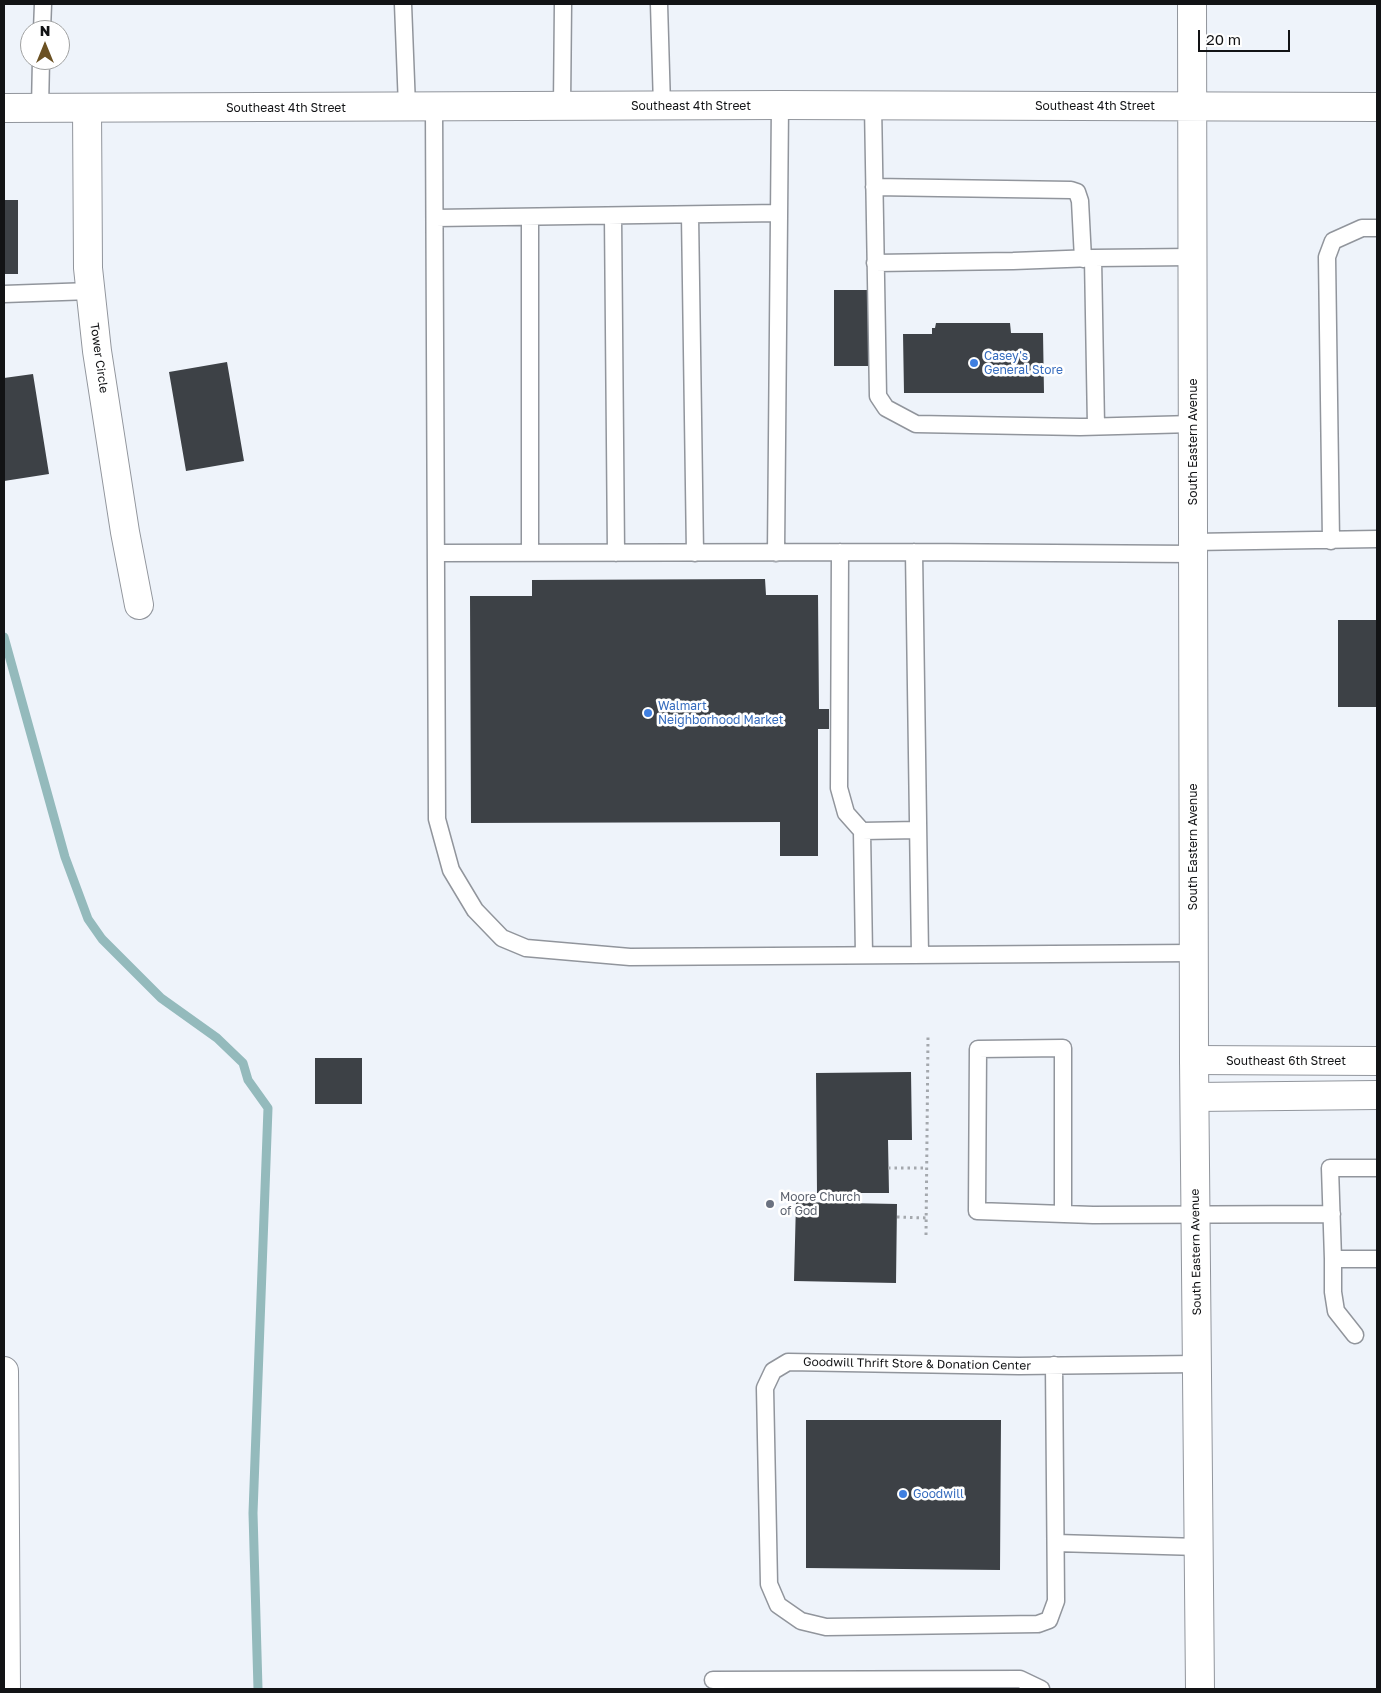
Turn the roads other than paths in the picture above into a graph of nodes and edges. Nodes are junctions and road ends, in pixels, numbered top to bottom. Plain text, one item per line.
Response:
1 (43, 4) edge
2 (403, 4) edge
3 (563, 4) edge
4 (659, 4) edge
5 (1192, 4) edge
6 (42, 20) edge
7 (41, 70) edge
8 (780, 105) junction
9 (873, 105) junction
10 (562, 106) junction
11 (662, 106) junction
12 (407, 107) junction
13 (434, 107) junction
14 (1192, 107) junction
15 (1377, 107) edge
16 (4, 108) edge
17 (40, 108) junction
18 (87, 108) junction
19 (874, 187) junction
20 (779, 213) junction
21 (690, 215) junction
22 (613, 216) junction
23 (530, 217) junction
24 (435, 218) junction
25 (1377, 228) edge
26 (1192, 257) junction
27 (1088, 258) junction
28 (876, 263) junction
29 (90, 291) junction
30 (4, 294) edge
31 (1193, 424) junction
32 (1096, 426) junction
33 (1377, 540) edge
34 (1331, 541) junction
35 (1193, 548) junction
36 (840, 552) junction
37 (914, 552) junction
38 (436, 553) junction
39 (530, 553) junction
40 (616, 553) junction
41 (695, 553) junction
42 (776, 553) junction
43 (139, 605) dead end
44 (918, 830) junction
45 (862, 831) junction
46 (1194, 953) junction
47 (864, 956) junction
48 (920, 956) junction
49 (1194, 1060) junction
50 (1377, 1061) edge
51 (1377, 1095) edge
52 (1194, 1097) junction
53 (1377, 1168) edge
54 (1063, 1214) junction
55 (1196, 1214) junction
56 (1332, 1214) junction
57 (1333, 1259) junction
58 (1377, 1259) edge
59 (1355, 1335) dead end
60 (1198, 1364) junction
61 (1054, 1365) junction
62 (4, 1371) edge
63 (1056, 1543) junction
64 (1199, 1547) junction
65 (5, 1587) edge
66 (713, 1680) dead end
67 (788, 1685) edge
68 (6, 1689) edge
69 (1042, 1689) edge
70 (1200, 1689) edge

1 - 6 lane
2 - 12 lane
3 - 10 lane
4 - 11 lane
5 - 14 main road, South Eastern Avenue
7 - 17 lane
8 - 9 main road, Southeast 4th Street
8 - 11 main road, Southeast 4th Street
8 - 20 lane
9 - 14 main road, Southeast 4th Street
9 - 19 lane
10 - 11 main road, Southeast 4th Street
10 - 13 main road, Southeast 4th Street
12 - 13 main road, Southeast 4th Street
12 - 18 main road, Southeast 4th Street
13 - 24 lane
14 - 15 main road, Southeast 4th Street
14 - 26 main road, South Eastern Avenue
16 - 17 main road, Southeast 4th Street
17 - 18 main road, Southeast 4th Street
18 - 29 main road, Tower Circle
19 - 27 lane
19 - 28 lane
20 - 21 lane
20 - 42 lane
21 - 22 lane
21 - 41 lane
22 - 23 lane
22 - 40 lane
23 - 24 lane
23 - 39 lane
24 - 38 lane
25 - 34 lane
26 - 27 lane
26 - 31 main road, South Eastern Avenue
27 - 28 lane
27 - 32 lane
28 - 32 lane
29 - 30 lane
29 - 43 main road, Tower Circle
31 - 32 lane
31 - 35 main road, South Eastern Avenue
33 - 34 lane
34 - 35 lane
35 - 37 lane
35 - 46 main road, South Eastern Avenue
36 - 37 lane
36 - 42 lane
36 - 45 lane
37 - 44 lane
38 - 39 lane
38 - 47 lane
39 - 40 lane
40 - 41 lane
41 - 42 lane
44 - 45 lane
44 - 48 lane
45 - 47 lane
46 - 48 lane
46 - 49 main road, South Eastern Avenue
47 - 48 lane
49 - 50 main road, Southeast 6th Street
49 - 52 main road, South Eastern Avenue
51 - 52 main road
52 - 55 main road, South Eastern Avenue
53 - 56 lane
54 - 54 lane
54 - 55 lane
55 - 56 lane
55 - 60 main road, South Eastern Avenue
56 - 57 lane
57 - 58 lane
57 - 59 lane
60 - 61 lane, Goodwill Thrift Store & Donation Center
60 - 64 main road, South Eastern Avenue
61 - 63 lane, Goodwill Thrift Store & Donation Center
61 - 63 lane, Goodwill Thrift Store & Donation Center
62 - 65 main road
63 - 64 lane
64 - 70 main road, South Eastern Avenue
65 - 68 main road
66 - 67 lane
67 - 69 lane

